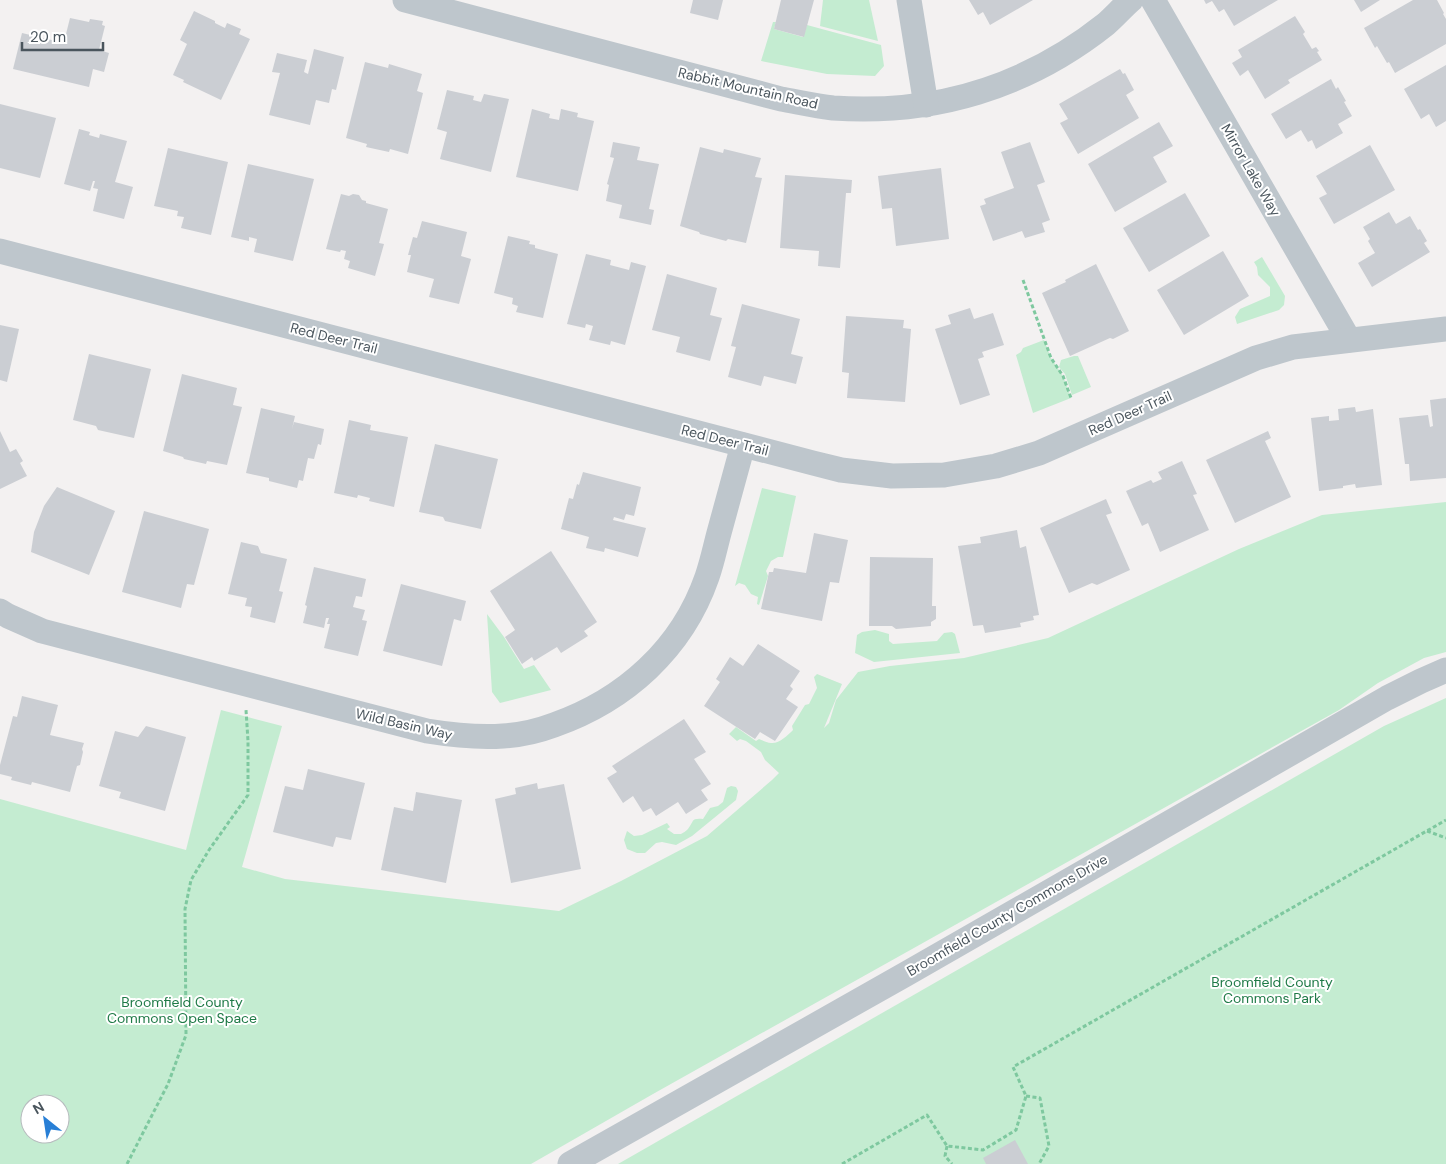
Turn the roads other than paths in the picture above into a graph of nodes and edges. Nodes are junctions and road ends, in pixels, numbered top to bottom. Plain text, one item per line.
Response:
1 (405, 0) edge
2 (908, 0) edge
3 (1131, 0) edge
4 (1153, 0) edge
5 (926, 105) junction
6 (0, 251) edge
7 (1446, 329) edge
8 (1349, 340) junction
9 (743, 445) junction
10 (0, 611) edge
11 (1446, 670) edge
12 (570, 1164) edge

1 - 5 street, Rabbit Mountain Road
2 - 5 street
3 - 5 street, Rabbit Mountain Road
4 - 8 street, Mirror Lake Way
6 - 9 street, Red Deer Trail
7 - 8 street, Red Deer Trail
8 - 9 street, Red Deer Trail
9 - 10 street, Wild Basin Way
11 - 12 street, Broomfield County Commons Drive

